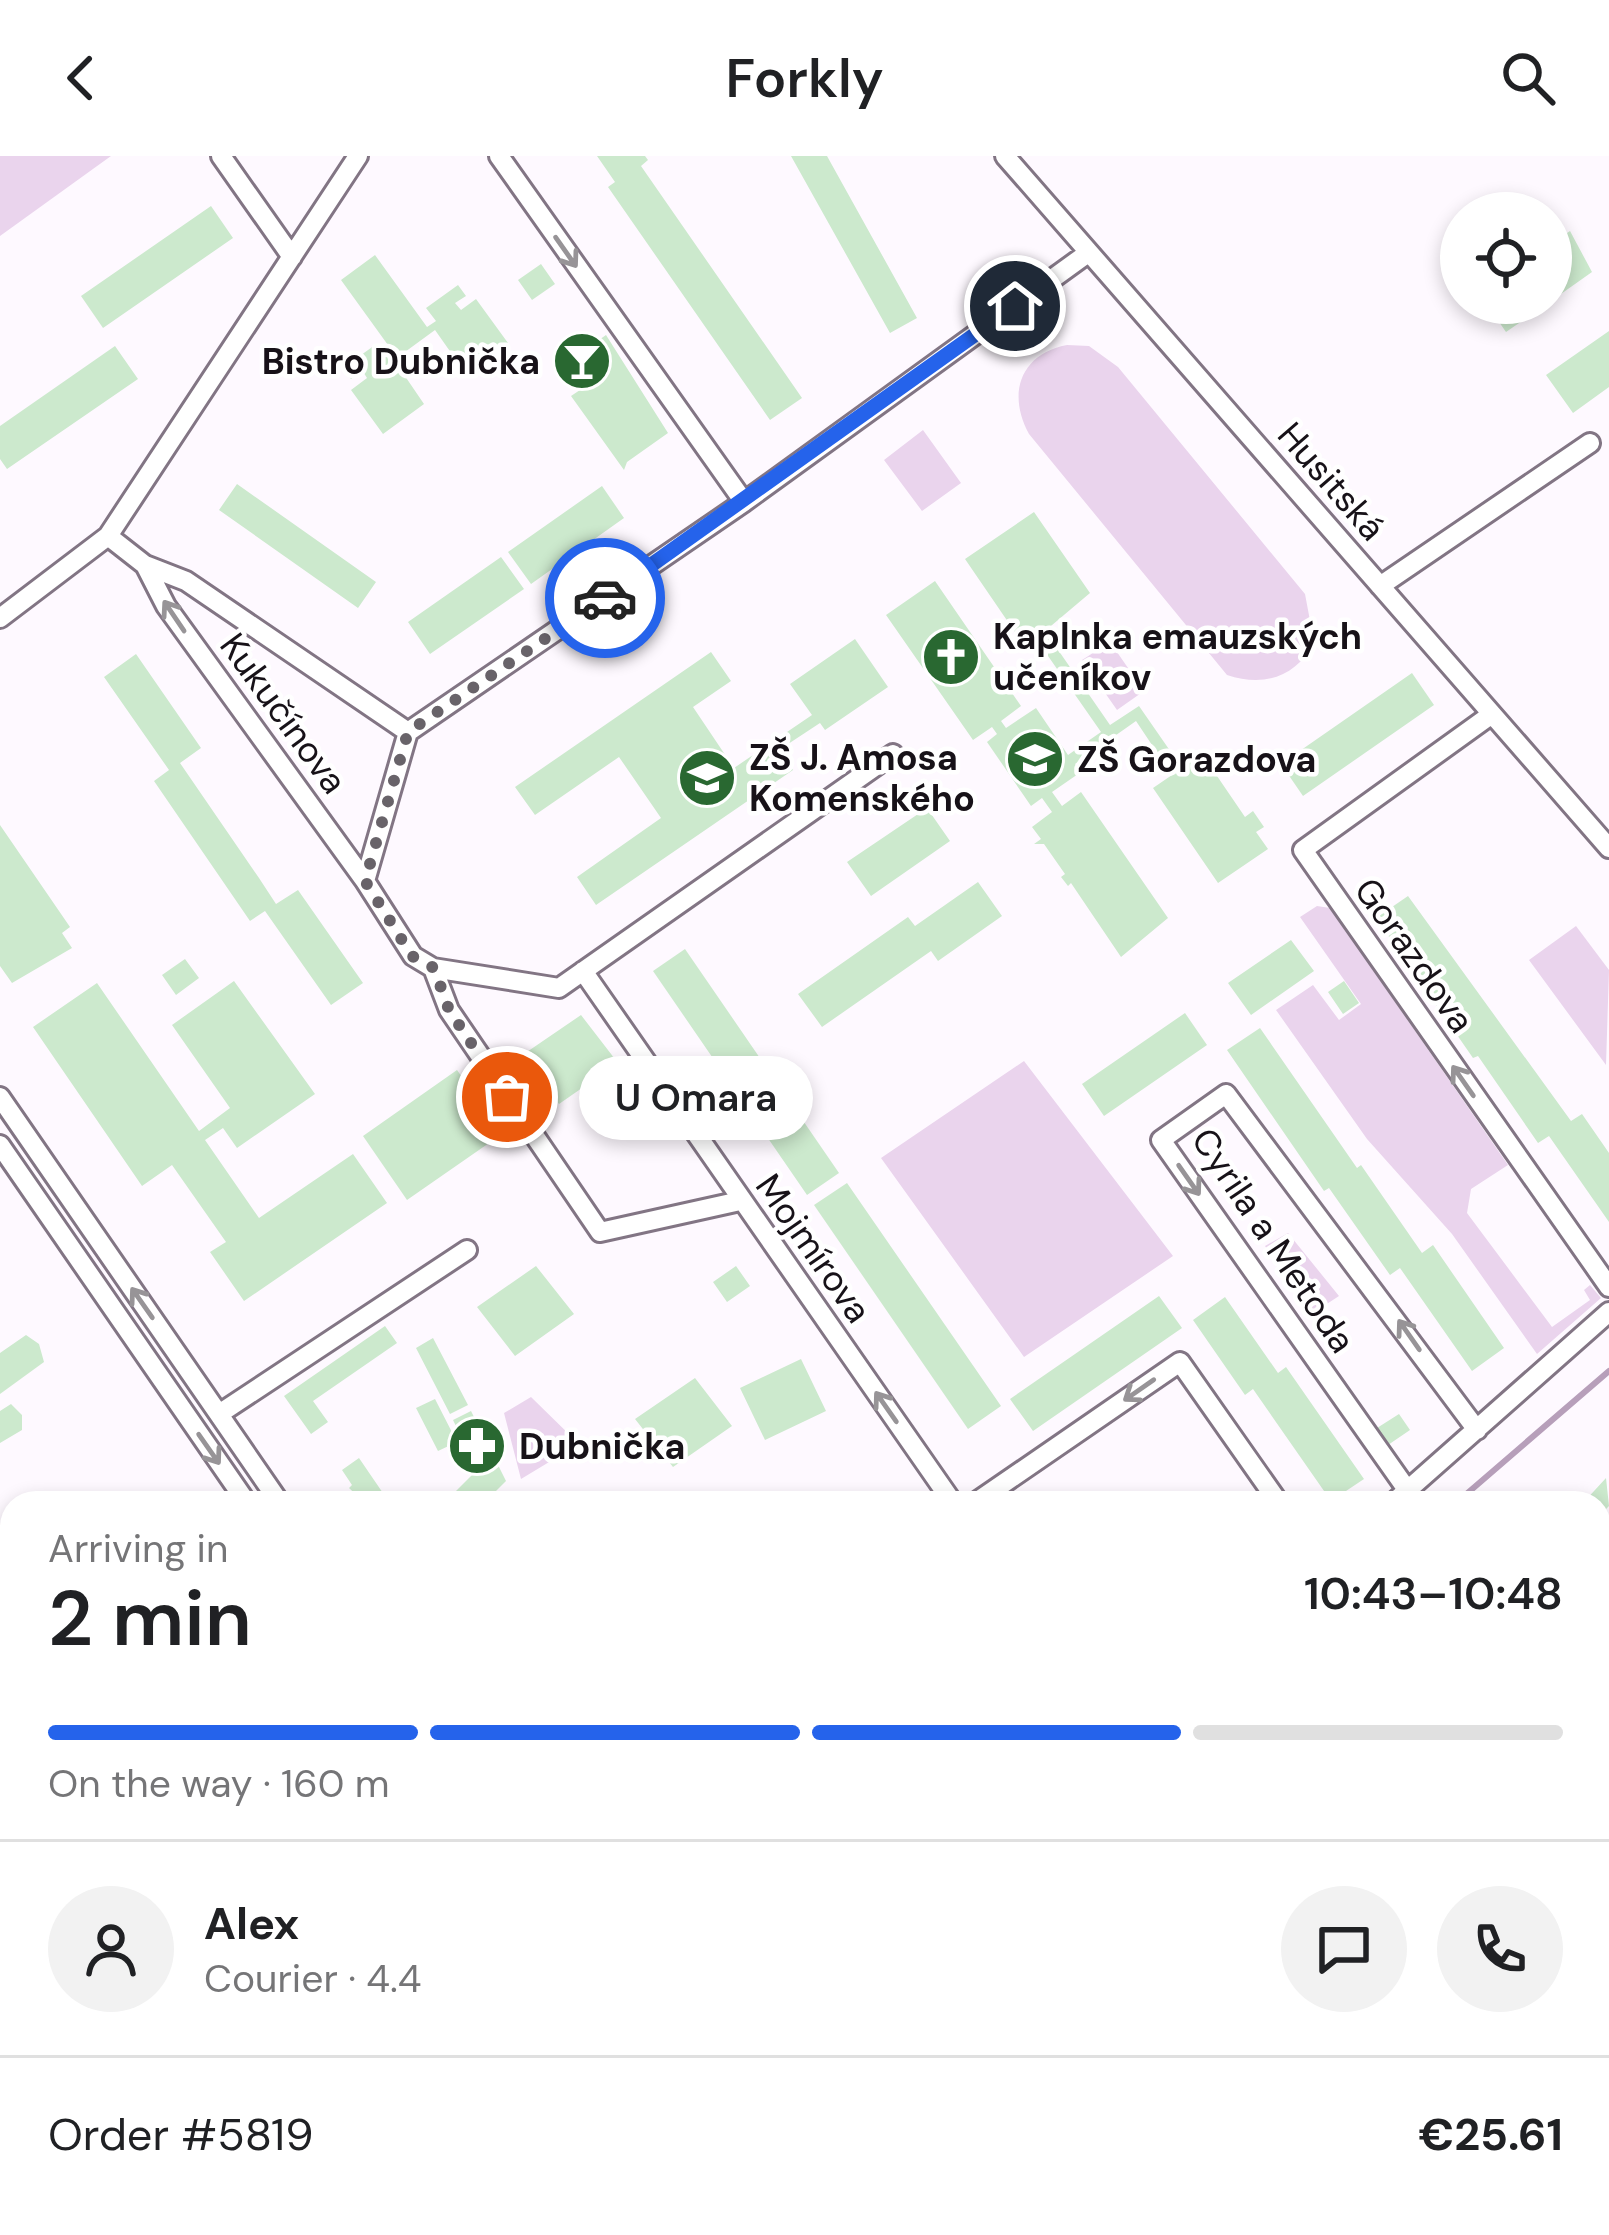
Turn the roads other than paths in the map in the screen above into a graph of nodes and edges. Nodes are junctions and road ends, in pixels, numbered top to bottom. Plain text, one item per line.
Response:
1 (221, 156) edge
2 (358, 156) edge
3 (499, 156) edge
4 (1005, 156) edge
5 (1088, 253) junction
6 (292, 257) junction
7 (1590, 443) dead end
8 (744, 502) junction
9 (108, 536) junction
10 (145, 565) junction
11 (1380, 586) junction
12 (0, 618) edge
13 (1492, 714) junction
14 (408, 732) junction
15 (893, 754) dead end
16 (1609, 848) edge
17 (365, 881) junction
18 (434, 968) junction
19 (583, 971) junction
20 (0, 1097) edge
21 (0, 1145) edge
22 (740, 1201) junction
23 (467, 1250) dead end
24 (1609, 1287) edge
25 (1609, 1312) edge
26 (178, 1356) junction
27 (155, 1371) junction
28 (219, 1414) junction
29 (1477, 1430) junction
30 (239, 1491) edge
31 (272, 1491) edge
32 (945, 1491) edge
33 (993, 1491) edge
34 (1271, 1491) edge
35 (1396, 1491) edge
36 (1407, 1491) edge

1 - 6 street
2 - 6 street
3 -> 8 street
4 - 5 street, Husitská
5 - 8 street
5 - 11 street, Husitská
6 - 9 street
7 - 11 street
8 - 14 street
9 - 10 street, Kukučínova
9 - 12 street
10 - 14 street
17 -> 10 street, Kukučínova
11 - 13 street, Husitská
13 - 16 street, Husitská
24 -> 13 street, Gorazdova
14 - 17 street
15 - 19 street
17 - 18 street, Kukučínova
18 - 19 street
18 - 22 street, Kukučínova
19 - 22 street, Mojmírova
26 -> 20 street
21 - 27 street
32 -> 22 street, Mojmírova
23 - 28 street
25 - 29 street
26 - 27 street
26 - 28 street
27 -> 30 street
28 - 31 street
29 -> 35 street, Cyrila a Metoda
29 - 36 street
34 -> 33 street

